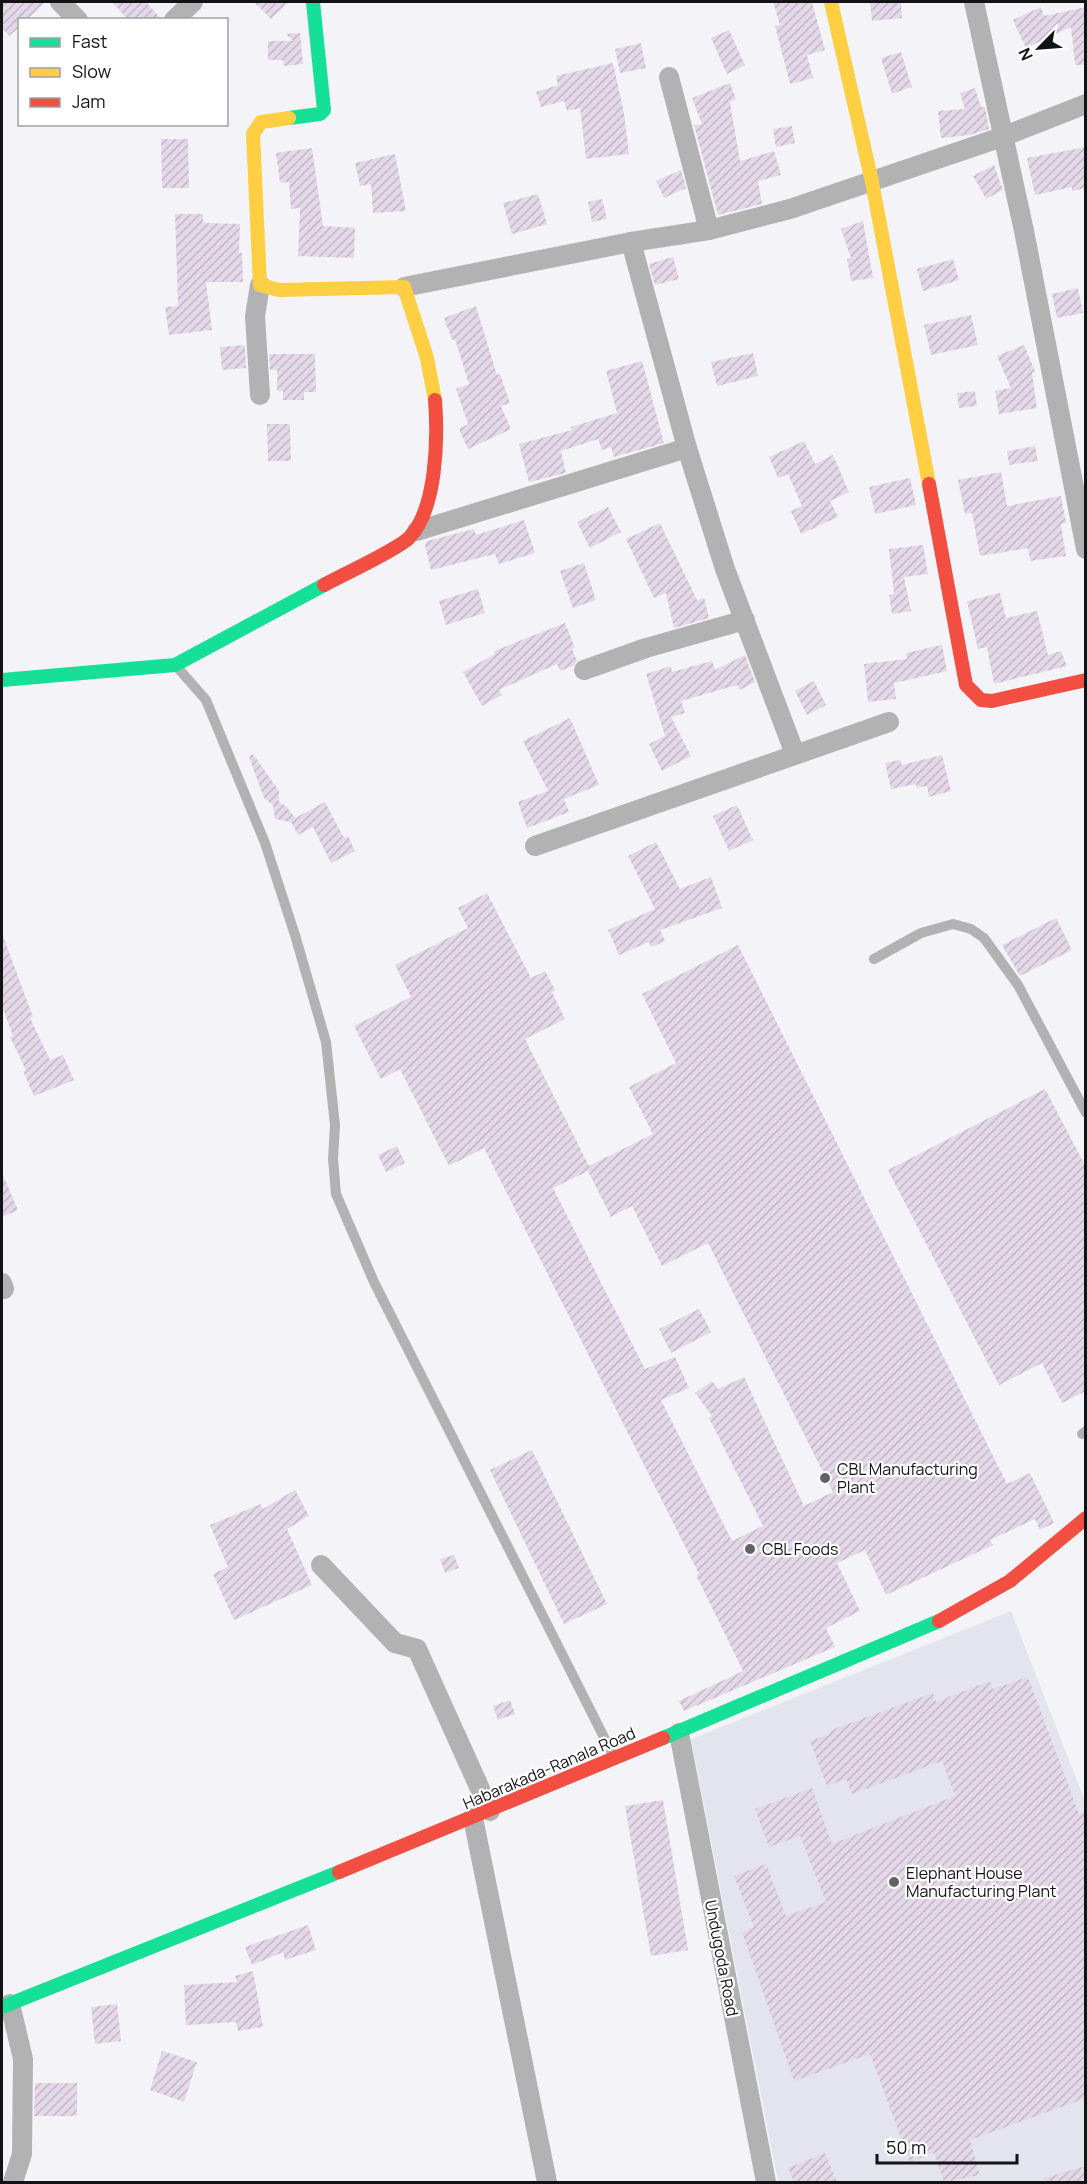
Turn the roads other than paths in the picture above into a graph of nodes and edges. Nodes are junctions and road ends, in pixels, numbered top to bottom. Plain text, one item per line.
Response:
1 (60, 2) edge
2 (193, 2) edge
3 (313, 2) edge
4 (831, 2) edge
5 (975, 2) edge
6 (76, 18) edge
7 (176, 18) edge
8 (669, 77) dead end
9 (1086, 104) edge
10 (1002, 137) junction
11 (872, 182) junction
12 (709, 230) junction
13 (631, 242) junction
14 (260, 285) junction
15 (404, 287) junction
16 (260, 395) dead end
17 (687, 448) junction
18 (417, 531) junction
19 (1086, 549) edge
20 (745, 620) junction
21 (175, 665) junction
22 (584, 670) dead end
23 (2, 680) edge
24 (1086, 680) edge
25 (889, 722) dead end
26 (795, 754) junction
27 (535, 846) dead end
28 (874, 959) dead end
29 (1086, 1113) edge
30 (1086, 1518) edge
31 (321, 1564) dead end
32 (679, 1732) junction
33 (614, 1758) junction
34 (482, 1814) junction
35 (6, 2005) edge
36 (13, 2182) edge
37 (547, 2182) edge
38 (766, 2182) edge

1 - 6 street
2 - 7 street
3 - 14 street
4 - 11 street
5 - 10 street
8 - 12 street
9 - 10 street
10 - 11 street
10 - 19 street
11 - 12 street
11 - 24 street
12 - 13 street
13 - 15 street
13 - 17 street
14 - 15 street
14 - 16 street
15 - 18 street
17 - 18 street
17 - 20 street
18 - 21 street
20 - 22 street
20 - 26 street
21 - 23 street
21 - 33 lane
25 - 26 street
26 - 27 street
28 - 29 lane
30 - 32 street, Habarakada-Ranala Road
31 - 34 street
32 - 33 street, Habarakada-Ranala Road
32 - 38 street, Undugoda Road
33 - 34 street, Habarakada-Ranala Road
34 - 35 street, Habarakada-Ranala Road
34 - 37 street
35 - 36 street

